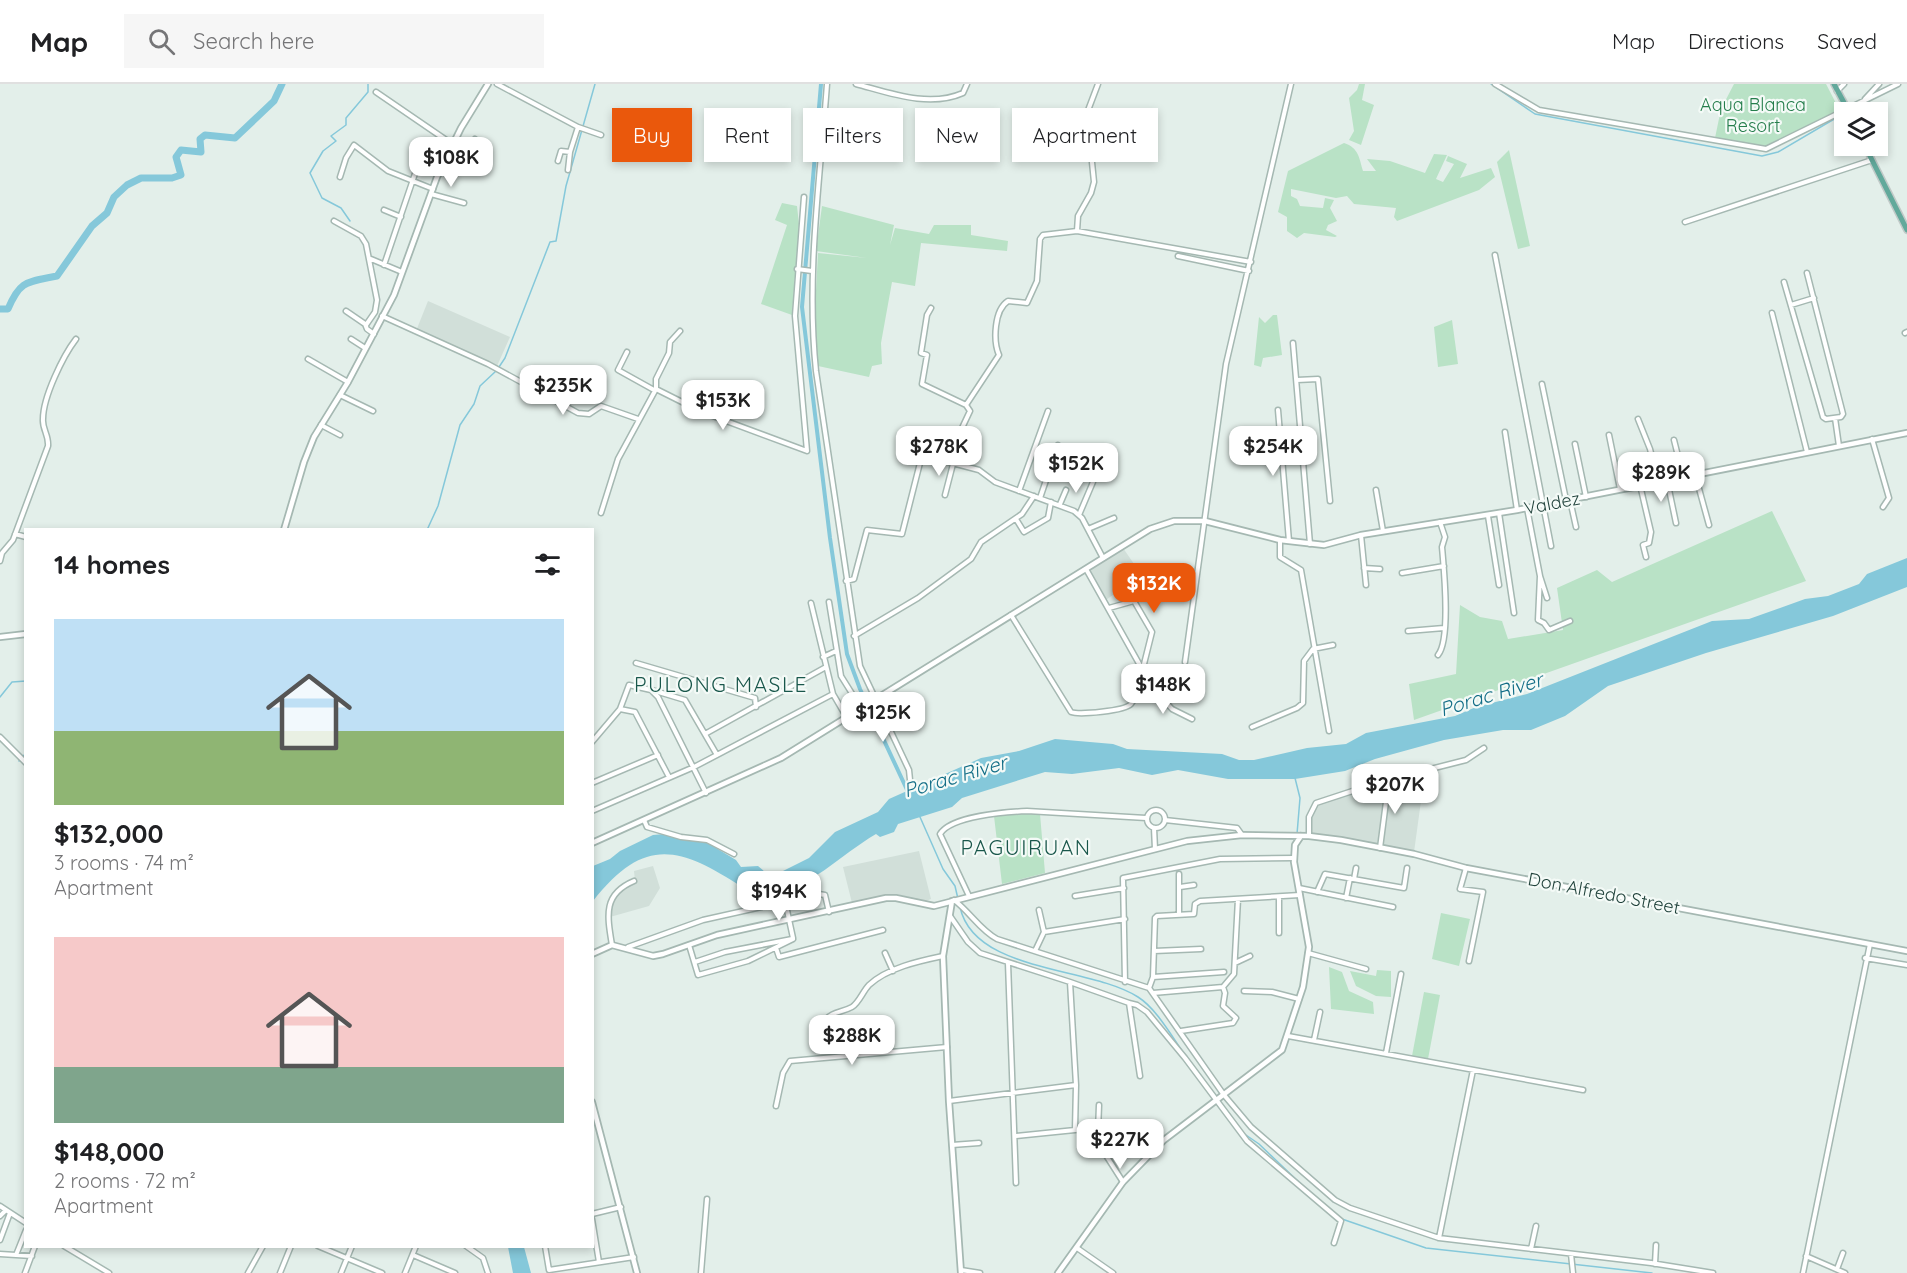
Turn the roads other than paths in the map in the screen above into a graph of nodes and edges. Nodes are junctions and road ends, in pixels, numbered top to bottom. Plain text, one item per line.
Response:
1 (488, 84) edge
2 (497, 84) edge
3 (828, 84) edge
4 (856, 84) edge
5 (967, 84) edge
6 (1098, 84) edge
7 (1291, 84) edge
8 (1495, 84) edge
9 (1834, 84) edge
10 (1844, 84) edge
11 (1879, 84) edge
12 (1898, 84) edge
13 (1837, 91) junction
14 (376, 92) dead end
15 (1864, 100) junction
16 (1843, 102) edge
17 (1861, 102) edge
18 (1834, 118) edge
19 (580, 128) junction
20 (601, 135) dead end
21 (475, 139) dead end
22 (451, 146) junction
23 (570, 152) junction
24 (422, 153) dead end
25 (1871, 156) edge
26 (1873, 160) junction
27 (558, 161) dead end
28 (568, 170) dead end
29 (340, 177) dead end
30 (414, 182) junction
31 (432, 191) junction
32 (804, 197) dead end
33 (464, 203) dead end
34 (384, 210) dead end
35 (401, 217) junction
36 (334, 221) dead end
37 (1685, 222) dead end
38 (1907, 230) edge
39 (1077, 231) junction
40 (1495, 255) dead end
41 (1178, 256) dead end
42 (370, 259) junction
43 (1251, 262) junction
44 (384, 265) junction
45 (799, 269) junction
46 (810, 270) junction
47 (1249, 271) junction
48 (402, 272) junction
49 (1807, 273) dead end
50 (1784, 282) dead end
51 (1814, 298) junction
52 (1791, 305) junction
53 (931, 309) dead end
54 (346, 311) dead end
55 (1772, 313) dead end
56 (382, 316) junction
57 (366, 325) junction
58 (680, 331) dead end
59 (374, 334) junction
60 (76, 339) dead end
61 (351, 339) dead end
62 (1293, 343) dead end
63 (365, 348) junction
64 (627, 352) dead end
65 (308, 359) dead end
66 (1297, 380) junction
67 (348, 382) junction
68 (1542, 384) dead end
69 (655, 390) junction
70 (340, 395) junction
71 (966, 405) junction
72 (1278, 410) dead end
73 (374, 411) dead end
74 (1048, 411) dead end
75 (1834, 418) junction
76 (638, 419) junction
77 (1638, 419) dead end
78 (321, 425) junction
79 (1505, 432) dead end
80 (1907, 433) edge
81 (340, 435) dead end
82 (1609, 435) dead end
83 (1872, 439) junction
84 (1674, 440) dead end
85 (1575, 444) dead end
86 (1058, 445) dead end
87 (1839, 446) junction
88 (1807, 452) junction
89 (935, 459) junction
90 (953, 464) junction
91 (1695, 474) junction
92 (1683, 476) junction
93 (1667, 479) junction
94 (1658, 481) junction
95 (1093, 482) dead end
96 (1640, 485) junction
97 (1620, 489) junction
98 (1018, 490) junction
99 (1066, 490) dead end
100 (1376, 490) dead end
101 (945, 495) dead end
102 (1034, 496) junction
103 (1586, 497) junction
104 (1040, 498) junction
105 (1568, 500) junction
106 (1330, 501) dead end
107 (1051, 502) junction
108 (1060, 504) junction
109 (1544, 505) junction
110 (1882, 507) dead end
111 (1527, 508) junction
112 (1517, 510) junction
113 (601, 513) dead end
114 (1499, 513) junction
115 (1079, 515) junction
116 (1488, 516) junction
117 (1114, 518) dead end
118 (1016, 519) junction
119 (1205, 521) junction
120 (1440, 522) junction
121 (1676, 523) dead end
122 (1709, 525) dead end
123 (1576, 527) dead end
124 (285, 528) edge
125 (1088, 529) junction
126 (1383, 531) junction
127 (15, 534) junction
128 (1361, 535) junction
129 (24, 536) edge
130 (1280, 540) junction
131 (1289, 541) junction
132 (1310, 544) junction
133 (1551, 546) dead end
134 (1646, 557) dead end
135 (1103, 558) junction
136 (0, 561) edge
137 (1444, 566) junction
138 (1364, 568) junction
139 (1086, 569) junction
140 (1380, 569) dead end
141 (1402, 573) dead end
142 (1540, 576) junction
143 (846, 581) junction
144 (1366, 585) dead end
145 (1499, 585) dead end
146 (1547, 598) dead end
147 (829, 602) dead end
148 (811, 603) dead end
149 (1109, 608) junction
150 (1514, 612) dead end
151 (1011, 615) junction
152 (1570, 621) dead end
153 (1444, 628) junction
154 (1408, 631) dead end
155 (24, 634) edge
156 (854, 636) junction
157 (0, 637) edge
158 (1333, 645) dead end
159 (1313, 650) junction
160 (836, 651) junction
161 (1438, 655) dead end
162 (823, 657) junction
163 (1185, 662) dead end
164 (636, 663) dead end
165 (826, 667) junction
166 (1142, 669) junction
167 (651, 690) junction
168 (1136, 691) junction
169 (833, 694) junction
170 (873, 701) junction
171 (756, 707) junction
172 (864, 707) junction
173 (620, 709) junction
174 (847, 719) junction
175 (1192, 719) dead end
176 (1252, 727) dead end
177 (1329, 731) dead end
178 (705, 734) junction
179 (0, 736) edge
180 (594, 740) edge
181 (1484, 748) dead end
182 (658, 755) junction
183 (717, 755) junction
184 (24, 761) edge
185 (694, 767) junction
186 (669, 777) junction
187 (1389, 779) junction
188 (910, 780) dead end
189 (594, 782) edge
190 (706, 793) junction
191 (594, 810) edge
192 (1146, 818) junction
193 (644, 820) junction
194 (1165, 820) junction
195 (1154, 828) junction
196 (1242, 835) junction
197 (1301, 836) junction
198 (1309, 836) junction
199 (594, 842) edge
200 (1380, 848) junction
201 (1155, 849) junction
202 (734, 854) dead end
203 (1294, 858) junction
204 (1356, 868) dead end
205 (1407, 868) dead end
206 (1466, 868) junction
207 (1179, 874) dead end
208 (1352, 879) junction
209 (634, 881) dead end
210 (1194, 885) dead end
211 (1180, 887) junction
212 (1124, 888) junction
213 (1299, 888) junction
214 (1317, 892) junction
215 (1301, 895) junction
216 (1075, 896) dead end
217 (966, 897) junction
218 (1279, 897) junction
219 (1346, 898) junction
220 (1238, 899) junction
221 (785, 901) junction
222 (956, 902) junction
223 (1393, 907) dead end
224 (1039, 910) dead end
225 (829, 913) junction
226 (1179, 914) junction
227 (950, 916) junction
228 (1125, 919) junction
229 (789, 921) junction
230 (883, 930) dead end
231 (1044, 932) junction
232 (1279, 933) dead end
233 (793, 939) junction
234 (1870, 944) junction
235 (612, 945) junction
236 (689, 945) junction
237 (628, 947) junction
238 (776, 948) junction
239 (1201, 949) dead end
240 (1035, 951) junction
241 (1154, 951) junction
242 (1907, 951) edge
243 (594, 953) edge
244 (885, 953) dead end
245 (1308, 953) junction
246 (943, 956) junction
247 (1250, 956) dead end
248 (1865, 958) junction
249 (1469, 961) dead end
250 (694, 962) junction
251 (1008, 963) junction
252 (1234, 964) junction
253 (1907, 965) edge
254 (1366, 969) dead end
255 (893, 971) junction
256 (1224, 972) dead end
257 (1401, 974) dead end
258 (1153, 976) junction
259 (1070, 982) junction
260 (1125, 982) junction
261 (1223, 987) junction
262 (1149, 988) junction
263 (1244, 990) dead end
264 (1153, 993) junction
265 (1299, 999) junction
266 (1129, 1003) junction
267 (1320, 1012) dead end
268 (824, 1021) dead end
269 (1181, 1031) junction
270 (1288, 1036) junction
271 (1314, 1040) junction
272 (947, 1047) junction
273 (1386, 1053) junction
274 (1473, 1070) junction
275 (1140, 1076) dead end
276 (1076, 1084) junction
277 (1583, 1090) dead end
278 (1013, 1091) junction
279 (1224, 1095) junction
280 (1216, 1100) junction
281 (949, 1101) junction
282 (1099, 1105) dead end
283 (776, 1106) dead end
284 (594, 1109) edge
285 (1075, 1130) junction
286 (1098, 1131) junction
287 (1016, 1136) junction
288 (979, 1143) dead end
289 (952, 1145) junction
290 (1123, 1182) junction
291 (1016, 1183) dead end
292 (707, 1199) dead end
293 (0, 1206) edge
294 (621, 1207) junction
295 (8, 1211) junction
296 (594, 1214) edge
297 (0, 1216) edge
298 (24, 1221) edge
299 (1536, 1226) dead end
300 (594, 1234) edge
301 (24, 1235) edge
302 (1439, 1238) junction
303 (0, 1240) edge
304 (1334, 1243) dead end
305 (1656, 1245) dead end
306 (34, 1248) edge
307 (67, 1248) edge
308 (262, 1248) edge
309 (290, 1248) edge
310 (322, 1248) edge
311 (351, 1248) edge
312 (415, 1248) edge
313 (469, 1248) edge
314 (545, 1248) edge
315 (1077, 1248) junction
316 (1531, 1249) junction
317 (1843, 1253) dead end
318 (0, 1254) edge
319 (16, 1255) junction
320 (412, 1255) junction
321 (32, 1256) junction
322 (1571, 1256) junction
323 (1806, 1256) junction
324 (347, 1257) junction
325 (635, 1257) junction
326 (599, 1262) junction
327 (1655, 1264) junction
328 (1837, 1269) junction
329 (373, 1271) edge
330 (961, 1272) edge
331 (25, 1273) edge
332 (109, 1273) edge
333 (248, 1273) edge
334 (279, 1273) edge
335 (340, 1273) edge
336 (382, 1273) edge
337 (405, 1273) edge
338 (456, 1273) edge
339 (488, 1273) edge
340 (637, 1273) edge
341 (701, 1273) edge
342 (980, 1273) edge
343 (1058, 1273) edge
344 (1113, 1273) edge
345 (1573, 1273) edge
346 (1713, 1273) edge
347 (1803, 1273) edge
348 (1845, 1273) edge

1 - 22 street
2 - 19 street
3 - 46 street
4 - 5 street
6 - 39 street
7 - 43 street
8 - 18 street
9 - 13 main road
10 - 13 street
11 - 15 street
12 - 15 street
13 - 16 main road
14 - 22 street
15 - 17 street
19 - 20 street
19 - 23 street
21 - 22 street
22 - 31 street
23 - 27 street
23 - 28 street
24 - 30 street
25 - 26 main road
26 - 37 street
26 - 38 main road
29 - 30 street
30 - 31 street
30 - 35 street
31 - 33 street
31 - 48 street
32 - 45 street
34 - 35 street
35 - 44 street
36 - 42 street
39 - 43 street
39 - 71 street
40 - 109 street
41 - 47 street
42 - 44 street
42 - 57 street
43 - 47 street
44 - 48 street
45 - 46 street
45 - 69 street
46 - 143 street
47 - 119 street
48 - 56 street
49 - 51 street
50 - 52 street
51 - 52 street
51 - 75 street
52 - 75 street
53 - 71 street
54 - 57 street
55 - 88 street
56 - 59 street
56 - 76 street
57 - 59 street
58 - 69 street
59 - 63 street
60 - 127 street
61 - 63 street
62 - 66 street
63 - 67 street
64 - 69 street
65 - 67 street
66 - 106 street
66 - 132 street
67 - 70 street
68 - 105 street
69 - 76 street
70 - 73 street
70 - 78 street
71 - 89 street
72 - 131 street
74 - 98 street
75 - 87 street
76 - 113 street
77 - 94 street
78 - 81 street
78 - 124 street
79 - 112 street
80 - 83 street, Valdez
82 - 97 street
83 - 87 street, Valdez
83 - 110 street
84 - 92 street
85 - 103 street
86 - 104 street
87 - 88 street, Valdez
88 - 91 street, Valdez
89 - 90 street
89 - 143 street
90 - 98 street
90 - 101 street
91 - 92 street, Valdez
91 - 122 street
92 - 93 street, Valdez
93 - 94 street, Valdez
93 - 121 street
94 - 96 street, Valdez
95 - 115 street
96 - 97 street, Valdez
96 - 134 street
97 - 103 street, Valdez
98 - 102 street
99 - 108 street
100 - 126 street
102 - 104 street
102 - 118 street
103 - 105 street, Valdez
104 - 107 street
105 - 109 street, Valdez
105 - 123 street
107 - 108 street
107 - 118 street
108 - 115 street
109 - 111 street, Valdez
109 - 133 street
111 - 112 street, Valdez
111 - 142 street
112 - 114 street, Valdez
114 - 116 street, Valdez
114 - 150 street
115 - 125 street
116 - 120 street, Valdez
116 - 145 street
117 - 125 street
118 - 156 street
119 - 130 street, Valdez
119 - 135 street, Valdez
119 - 163 street
120 - 126 street, Valdez
120 - 137 street
125 - 135 street
126 - 128 street, Valdez
127 - 129 street
127 - 136 street
128 - 132 street, Valdez
128 - 138 street
130 - 131 street, Valdez
130 - 159 street
131 - 132 street, Valdez
135 - 139 street, Valdez
137 - 141 street
137 - 153 street
138 - 140 street
138 - 144 street
139 - 149 street
139 - 151 street, Valdez
142 - 146 street
142 - 152 street
143 - 156 street
147 - 160 street
148 - 162 street
149 - 166 street
149 - 166 street
151 - 168 street
151 - 170 street, Valdez
153 - 154 street
153 - 161 street
155 - 157 street
156 - 170 street
158 - 159 street
159 - 176 street
159 - 177 street
160 - 162 street
160 - 172 street
162 - 165 street
164 - 171 street
165 - 169 street
165 - 171 street
166 - 168 street
167 - 173 street
167 - 178 street
167 - 185 street
168 - 175 street
169 - 174 street
169 - 183 street
170 - 172 street, Valdez
170 - 188 street
171 - 178 street
172 - 174 street, Valdez
173 - 180 street
173 - 182 street
174 - 190 street, Valdez
178 - 183 street
179 - 184 street
181 - 187 street
182 - 186 street
182 - 189 street
183 - 185 street
185 - 186 street
185 - 190 street
186 - 191 street
187 - 198 street
187 - 200 street
190 - 193 street, Valdez
192 - 194 street
192 - 195 street
192 - 217 street
193 - 199 street, Valdez
193 - 202 street
194 - 195 street
194 - 196 street
195 - 201 street
196 - 197 street, Don Alfredo Street
196 - 201 street, Don Alfredo Street
197 - 198 street, Don Alfredo Street
197 - 203 street
198 - 200 street, Don Alfredo Street
200 - 206 street, Don Alfredo Street
201 - 217 street, Don Alfredo Street
203 - 212 street
203 - 213 street
204 - 208 street
205 - 208 street
206 - 234 street, Don Alfredo Street
206 - 249 street
207 - 211 street
208 - 214 street
208 - 219 street
209 - 235 street
210 - 211 street
211 - 226 street
212 - 216 street
212 - 228 street
213 - 214 street
213 - 215 street
214 - 219 street
215 - 218 street
215 - 245 street
217 - 222 street, Don Alfredo Street
218 - 220 street
218 - 232 street
219 - 223 street
220 - 226 street
220 - 252 street
221 - 225 street
221 - 229 street
221 - 237 street
222 - 225 street, Don Alfredo Street
222 - 227 street
222 - 240 street
224 - 231 street
225 - 229 street, Don Alfredo Street
226 - 241 street
227 - 246 street
227 - 251 street
228 - 231 street
228 - 260 street
229 - 233 street
229 - 236 street, Don Alfredo Street
230 - 238 street
231 - 240 street
233 - 238 street
233 - 250 street
234 - 242 street, Don Alfredo Street
234 - 248 street
235 - 237 street, Don Alfredo Street
235 - 243 street
236 - 237 street, Don Alfredo Street
236 - 250 street
238 - 250 street
239 - 241 street
240 - 260 street
241 - 258 street
244 - 255 street
245 - 254 street
245 - 265 street
246 - 255 street
246 - 272 street
247 - 252 street
248 - 253 street
248 - 323 street
251 - 259 street
251 - 278 street
252 - 261 street
255 - 268 street
256 - 258 street
257 - 273 street
258 - 262 street
259 - 266 street
259 - 276 street
260 - 262 street
261 - 264 street
261 - 269 street
262 - 264 street
263 - 265 street
264 - 269 street
265 - 270 street
266 - 275 street
266 - 280 street
267 - 271 street
269 - 279 street
270 - 271 street
270 - 279 street
271 - 273 street
272 - 281 street
272 - 283 street
273 - 274 street
274 - 277 street
274 - 302 street
276 - 278 street
276 - 285 street
278 - 281 street
278 - 287 street
279 - 280 street
279 - 302 street
280 - 290 street
280 - 304 street
281 - 289 street
282 - 286 street
284 - 294 street
285 - 286 street
285 - 287 street
286 - 290 street
287 - 291 street
288 - 289 street
289 - 330 street
290 - 315 street
292 - 341 street
293 - 295 street
294 - 296 street
294 - 325 street
295 - 297 street
295 - 298 street
295 - 303 street
299 - 316 street
300 - 326 street
301 - 319 street
302 - 316 street
305 - 327 street
306 - 321 street
307 - 332 street
308 - 333 street
309 - 334 street
310 - 324 street
311 - 324 street
312 - 320 street
313 - 339 street
314 - 326 street
315 - 343 street
315 - 344 street
316 - 322 street
317 - 328 street
318 - 319 street
319 - 321 street
320 - 337 street
320 - 338 street
321 - 331 street
322 - 327 street
322 - 345 street
323 - 328 street
323 - 347 street
324 - 329 street
324 - 335 street
325 - 326 street
325 - 340 street
327 - 346 street
328 - 348 street
329 - 336 street
330 - 342 street

